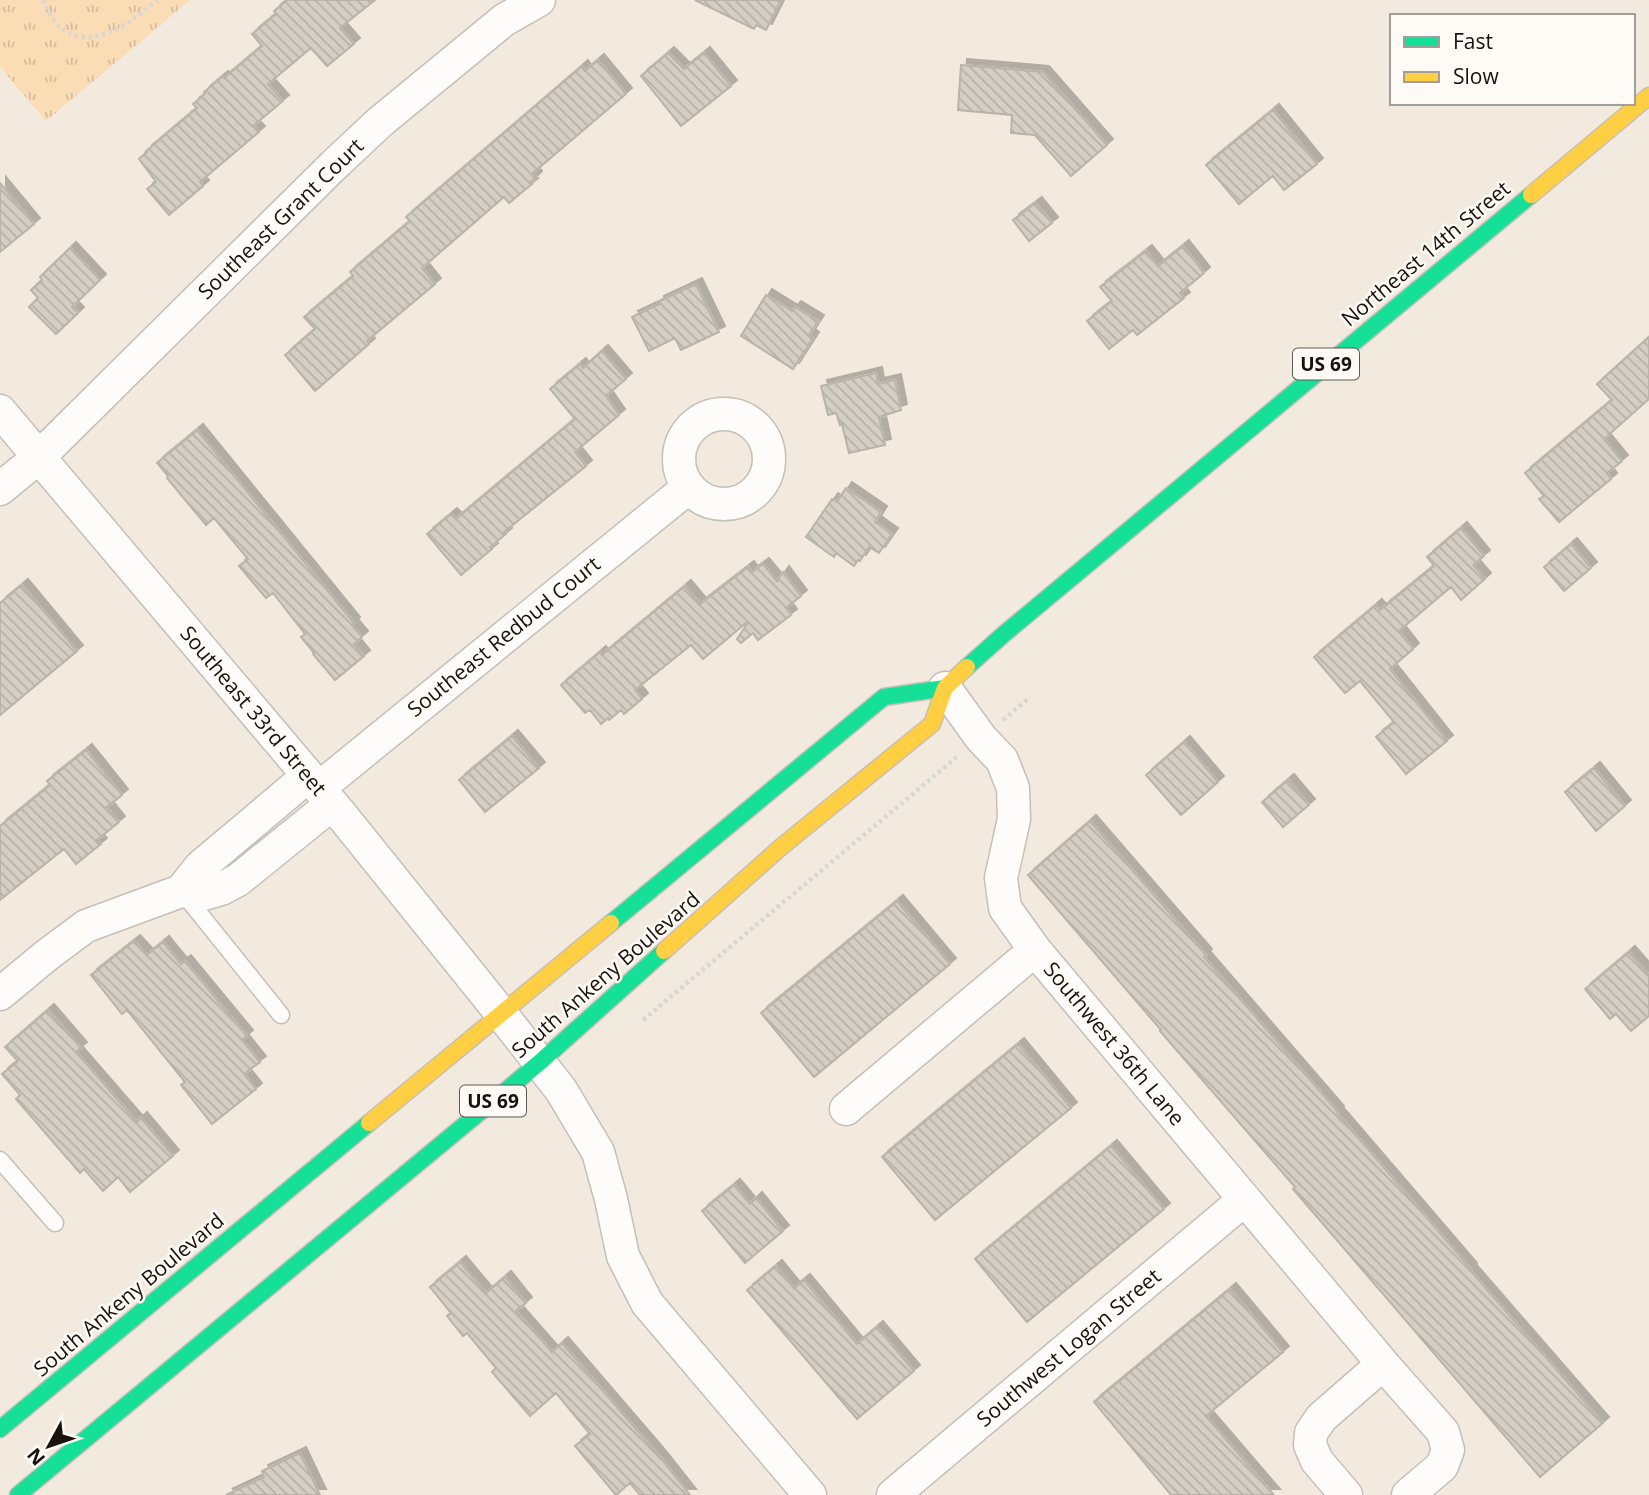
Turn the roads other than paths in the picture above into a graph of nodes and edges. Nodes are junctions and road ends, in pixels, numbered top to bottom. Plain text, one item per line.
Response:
1 (539, 0) edge
2 (1649, 96) edge
3 (0, 411) edge
4 (39, 457) junction
5 (688, 487) dead end
6 (0, 489) edge
7 (1004, 634) joint
8 (944, 688) junction
9 (320, 789) junction
10 (181, 891) junction
11 (1035, 950) junction
12 (0, 994) edge
13 (501, 1014) junction
14 (281, 1015) dead end
15 (539, 1063) junction
16 (845, 1109) dead end
17 (0, 1160) edge
18 (1244, 1200) junction
19 (55, 1223) dead end
20 (1383, 1364) junction
21 (0, 1429) edge
22 (18, 1495) edge
23 (810, 1495) edge
24 (893, 1495) edge
25 (1346, 1495) edge
26 (1408, 1495) edge

1 - 4 street, Southeast Grant Court
2 - 7 main road, Northeast 14th Street / US 69
3 - 4 street, Southeast 33rd Street
4 - 6 street, Southeast Grant Court
4 - 9 street, Southeast 33rd Street
5 - 9 street, Southeast Redbud Court
7 - 8 main road, South Ankeny Boulevard / US 69
8 - 11 street, Southwest 36th Lane
8 - 13 main road, South Ankeny Boulevard / US 69
8 - 15 main road, South Ankeny Boulevard / US 69
9 - 10 street, Southeast Redbud Court
9 - 13 street, Southeast 33rd Street
10 - 12 street, Southeast Redbud Court
10 - 14 lane
11 - 16 street
11 - 18 street, Southwest 36th Lane
13 - 15 street, Southeast 33rd Street
13 - 21 main road, South Ankeny Boulevard / US 69
15 - 22 main road, South Ankeny Boulevard / US 69
15 - 23 street, Southeast 33rd Street
17 - 19 lane
18 - 20 street, Southwest 36th Lane
18 - 24 street, Southwest Logan Street
20 - 25 street
20 - 26 street, Southwest 36th Lane

